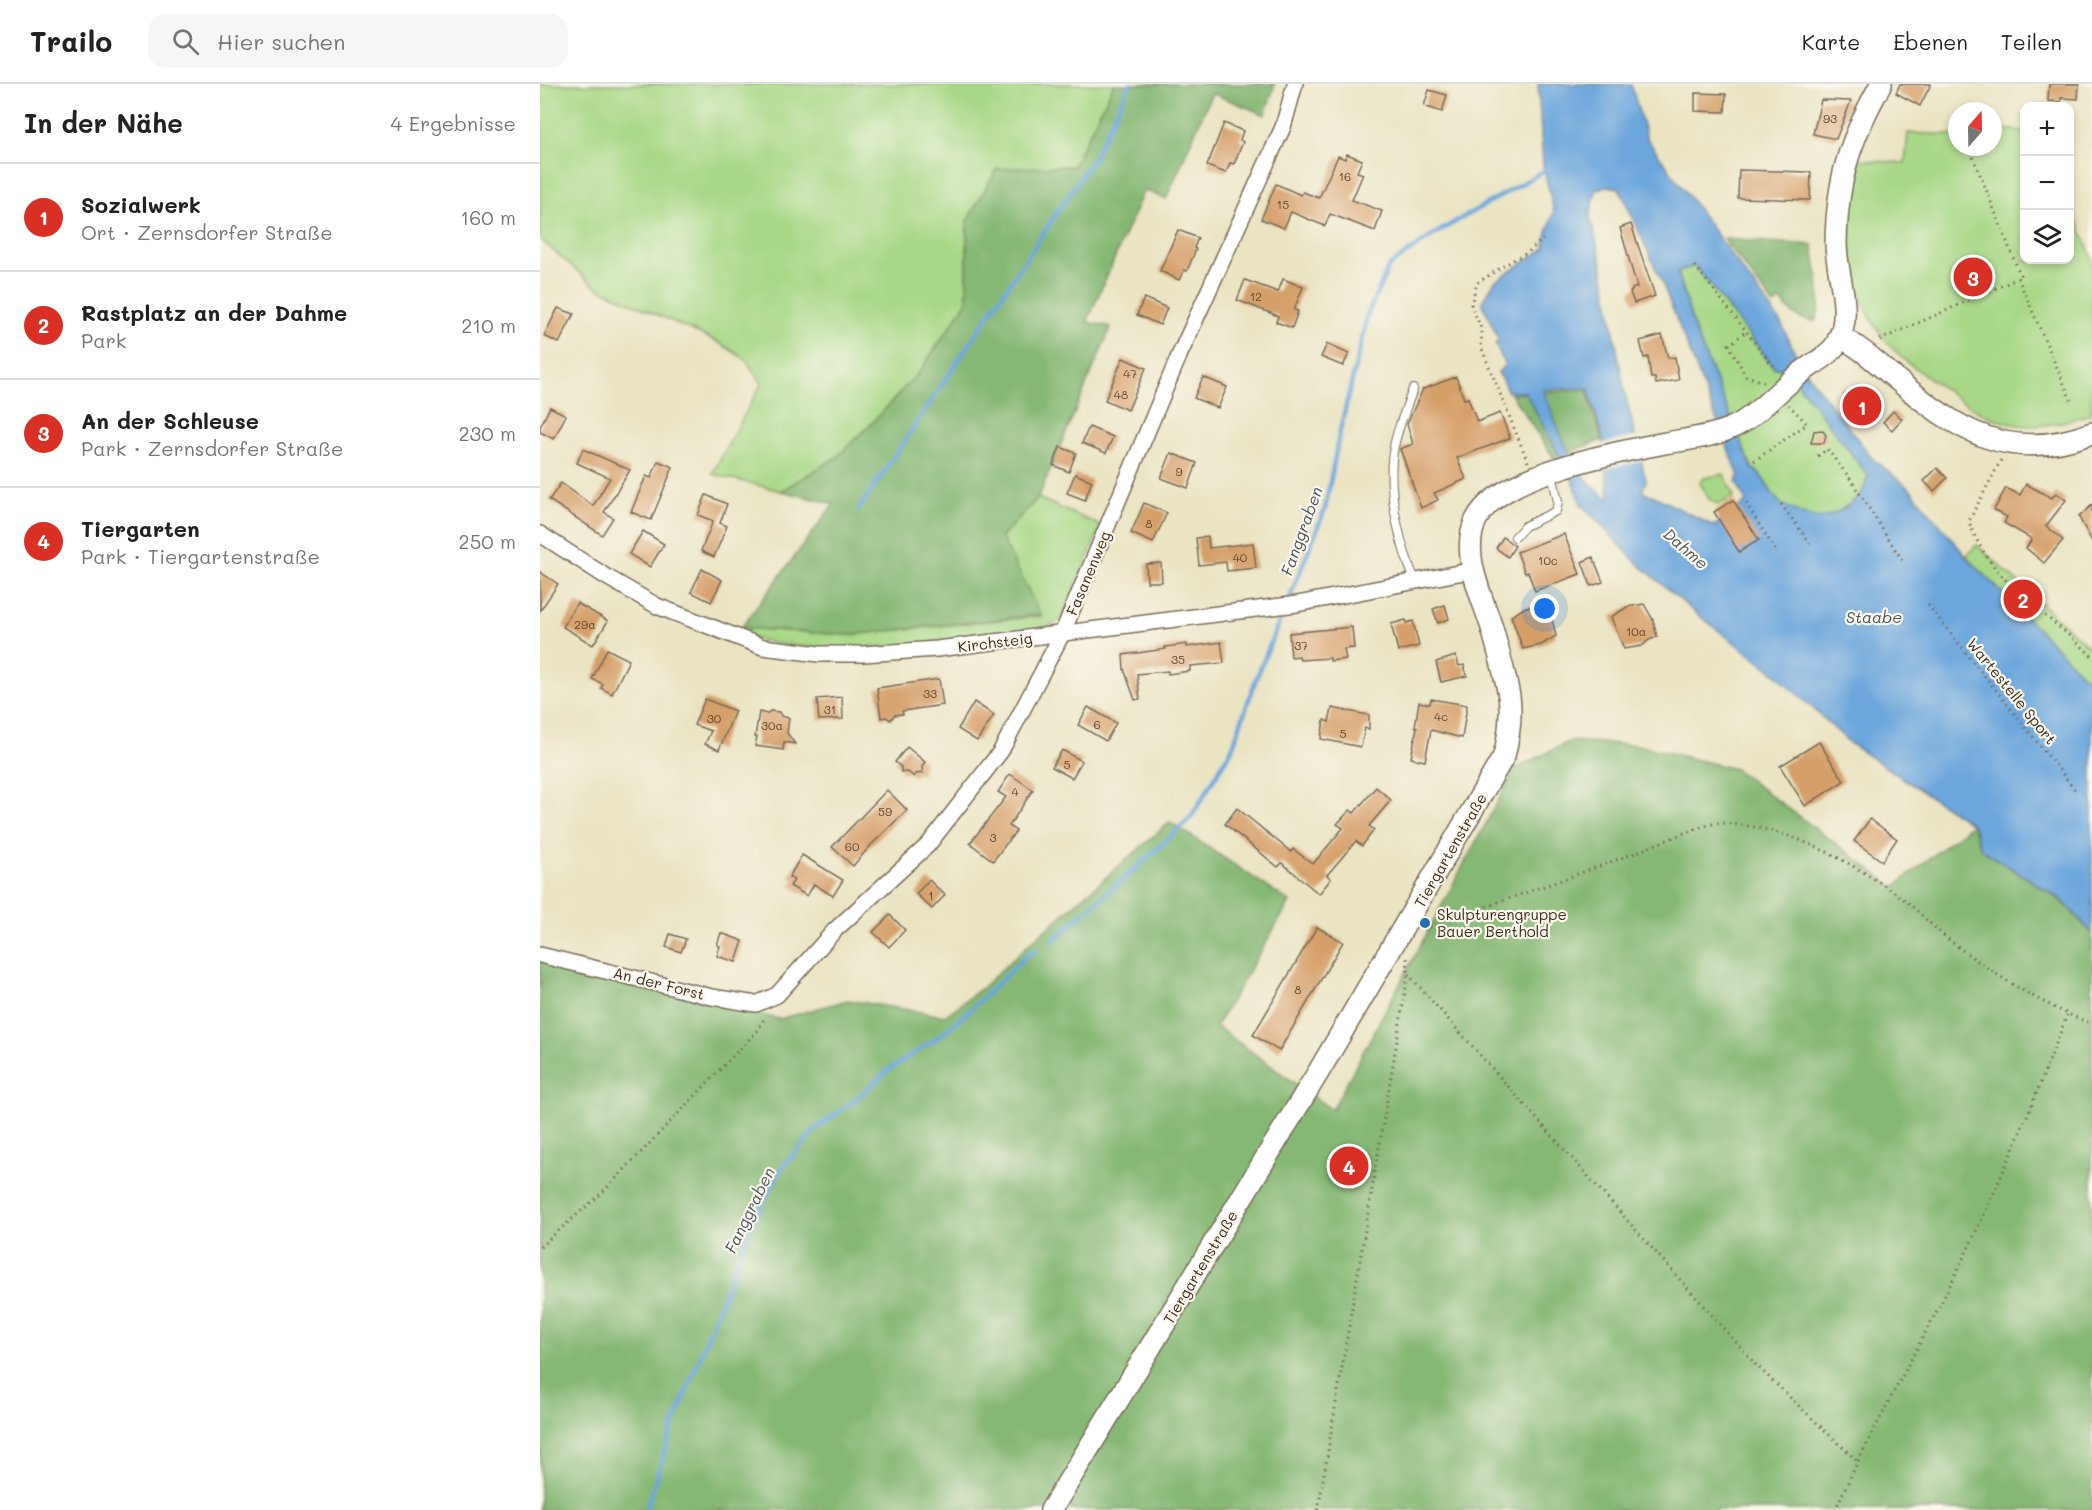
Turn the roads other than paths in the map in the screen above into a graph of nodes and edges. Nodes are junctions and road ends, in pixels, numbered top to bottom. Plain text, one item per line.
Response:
1 (1295, 84) edge
2 (1878, 90) edge
3 (1839, 337) junction
4 (1413, 389) dead end
5 (2092, 433) edge
6 (1556, 471) junction
7 (1515, 537) dead end
8 (543, 542) edge
9 (1474, 570) junction
10 (1416, 582) junction
11 (1062, 634) junction
12 (540, 954) edge
13 (777, 995) joint
14 (1051, 1510) edge

1 - 11 street, Fasanenweg
2 - 3 street
3 - 5 street
3 - 6 street, Tiergartenstraße
4 - 10 lane
6 - 7 lane
6 - 9 street, Tiergartenstraße
8 - 11 street, Kirchsteig
9 - 10 street, Kirchsteig
9 - 14 street, Tiergartenstraße
10 - 11 street, Kirchsteig
11 - 13 street, Fasanenweg
12 - 13 street, An der Forst

